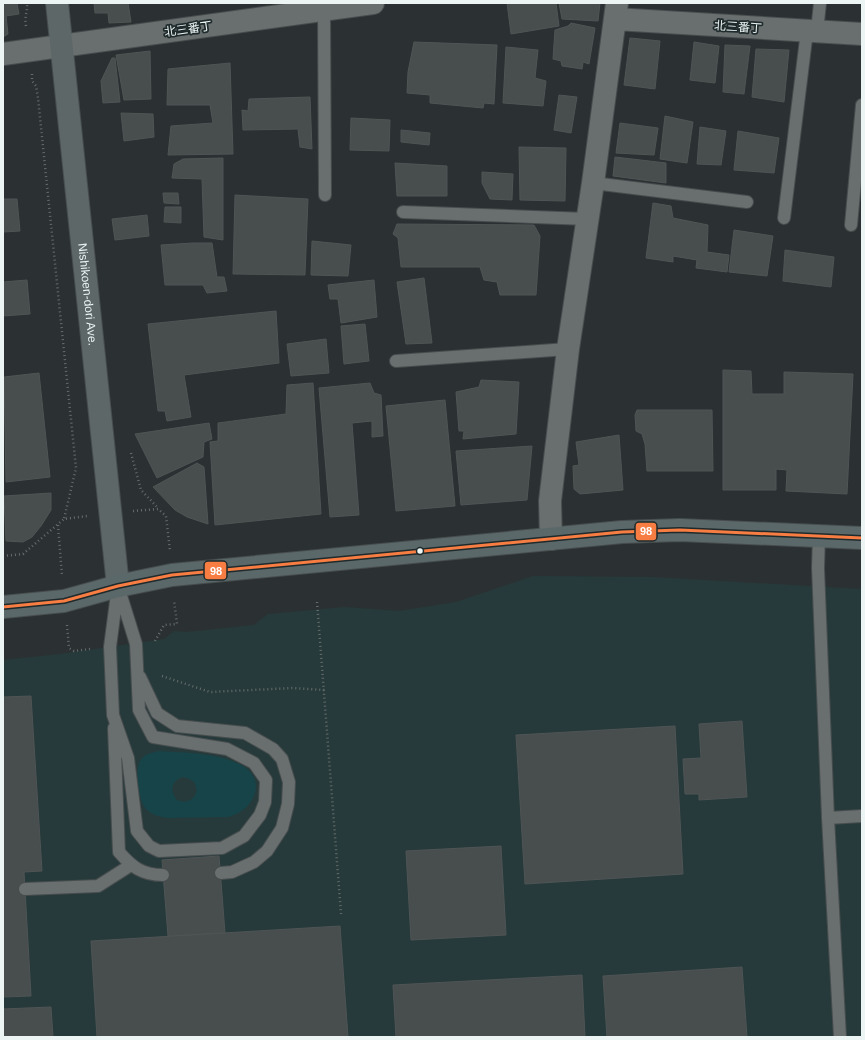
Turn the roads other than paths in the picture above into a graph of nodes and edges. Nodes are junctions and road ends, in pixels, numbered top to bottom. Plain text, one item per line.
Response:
1 (57, 3) edge
2 (373, 3) edge
3 (820, 3) edge
4 (324, 10) junction
5 (616, 11) edge
6 (812, 31) junction
7 (862, 34) edge
8 (62, 46) junction
9 (3, 54) edge
10 (862, 105) edge
11 (593, 183) junction
12 (325, 195) dead end
13 (748, 202) dead end
14 (403, 212) dead end
15 (784, 218) dead end
16 (587, 219) junction
17 (850, 224) dead end
18 (568, 350) junction
19 (396, 361) dead end
20 (819, 535) junction
21 (862, 538) edge
22 (551, 539) junction
23 (118, 586) junction
24 (3, 607) edge
25 (137, 670) junction
26 (114, 715) junction
27 (862, 816) edge
28 (828, 818) junction
29 (131, 866) junction
30 (221, 873) dead end
31 (164, 875) dead end
32 (25, 889) dead end
33 (840, 1037) edge

1 - 8 street, Nishikoen-dori Ave.
2 - 4 street, 北三番丁
3 - 6 lane
4 - 8 street, 北三番丁
4 - 12 lane
5 - 6 street, 北三番丁
5 - 11 street
6 - 7 street, 北三番丁
6 - 15 lane
8 - 9 street, 北三番丁
8 - 23 street, Nishikoen-dori Ave.
10 - 17 lane
11 - 13 lane
11 - 16 street
14 - 16 lane
16 - 18 street
18 - 19 lane
18 - 22 street
20 - 21 main road
20 - 22 main road
20 - 28 lane
22 - 23 main road
23 - 24 main road
23 - 25 lane
23 - 26 lane
25 - 26 lane
25 - 30 lane
26 - 29 lane
27 - 28 lane
28 - 33 lane
29 - 31 lane
29 - 32 lane

